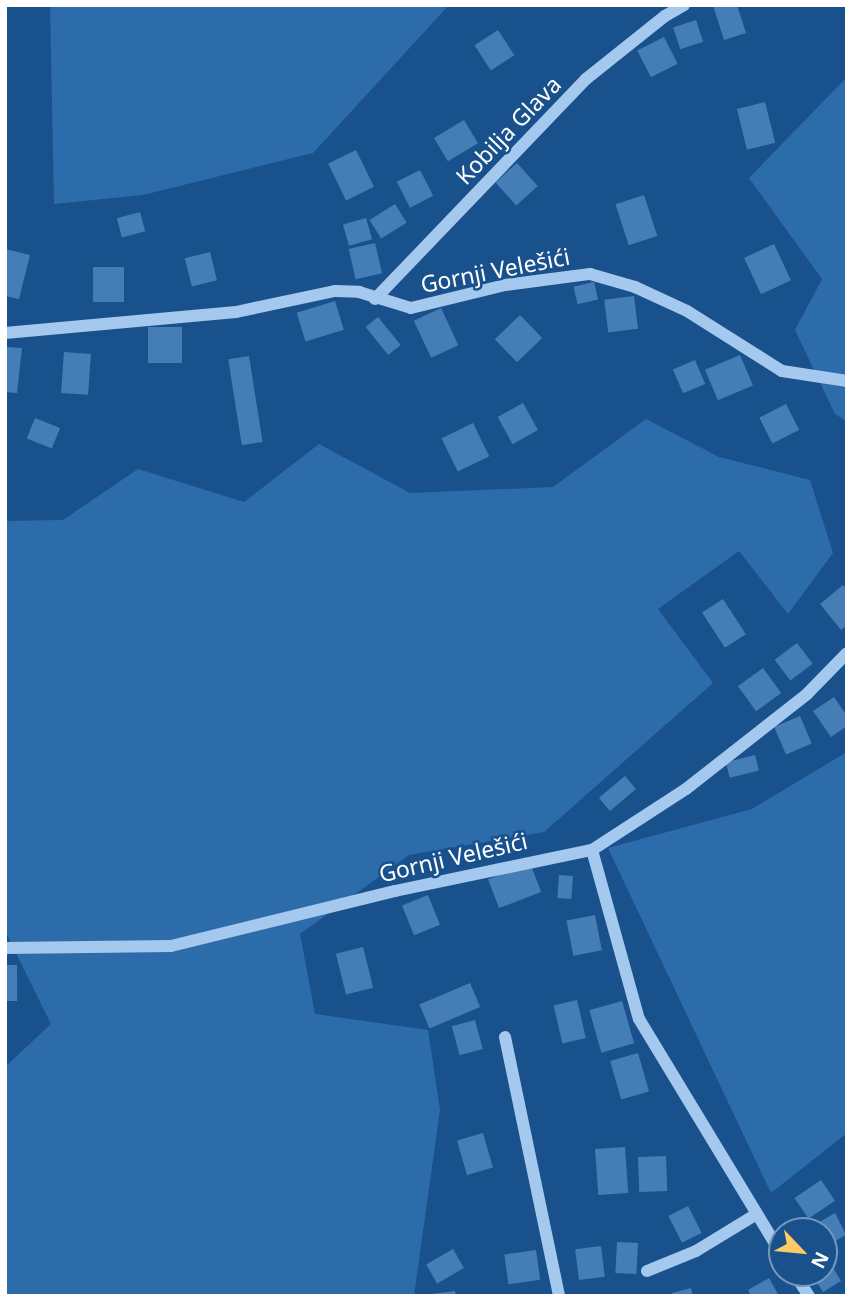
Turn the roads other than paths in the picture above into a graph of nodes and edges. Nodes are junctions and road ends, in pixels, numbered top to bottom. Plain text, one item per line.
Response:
1 (684, 5) edge
2 (375, 299) junction
3 (5, 333) edge
4 (847, 381) edge
5 (847, 653) edge
6 (592, 850) junction
7 (5, 947) edge
8 (506, 1037) dead end
9 (755, 1215) junction
10 (768, 1234) edge
11 (647, 1271) dead end
12 (559, 1296) edge

1 - 2 street, Kobilja Glava
2 - 3 street, Gornji Velešići
2 - 4 street, Gornji Velešići
5 - 6 street, Gornji Velešići
6 - 7 street, Gornji Velešići
6 - 9 street
8 - 12 street
9 - 10 street
9 - 11 street

